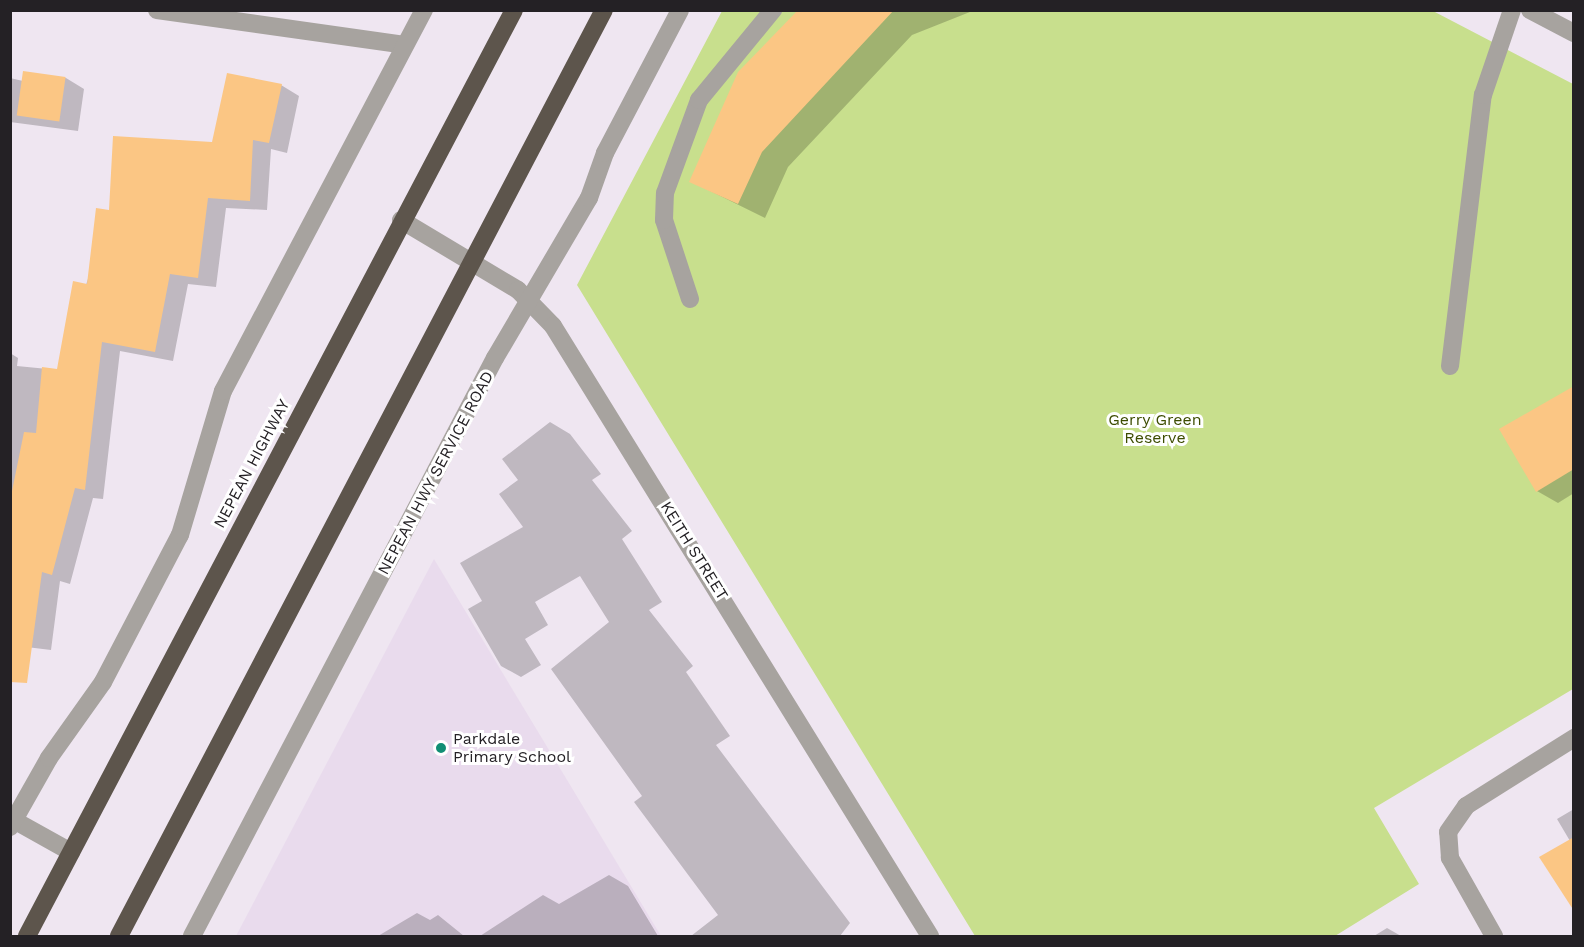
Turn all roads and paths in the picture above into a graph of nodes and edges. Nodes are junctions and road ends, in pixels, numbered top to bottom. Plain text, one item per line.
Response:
1 (157, 10) edge
2 (424, 10) edge
3 (514, 10) edge
4 (604, 10) edge
5 (680, 10) edge
6 (773, 10) edge
7 (1512, 10) edge
8 (1530, 10) edge
9 (1574, 33) edge
10 (405, 45) junction
11 (401, 220) junction
12 (473, 261) junction
13 (690, 299) dead end
14 (531, 303) junction
15 (1450, 366) dead end
16 (1574, 738) edge
17 (12, 821) edge
18 (71, 852) junction
19 (27, 936) edge
20 (119, 936) edge
21 (192, 936) edge
22 (930, 936) edge
23 (1494, 936) edge

1 - 10 street
2 - 10 street
3 - 11 highway, NEPEAN HIGHWAY
4 - 12 highway
5 - 14 street, NEPEAN HWY SERVICE ROAD
6 - 13 street
7 - 15 street
8 - 9 street
10 - 17 street
11 - 12 street, KEITH STREET
11 - 18 highway, NEPEAN HIGHWAY
12 - 14 street, KEITH STREET
12 - 20 highway
14 - 21 street, NEPEAN HWY SERVICE ROAD
14 - 22 street, KEITH STREET
16 - 23 street
17 - 18 street
18 - 19 highway, NEPEAN HIGHWAY

